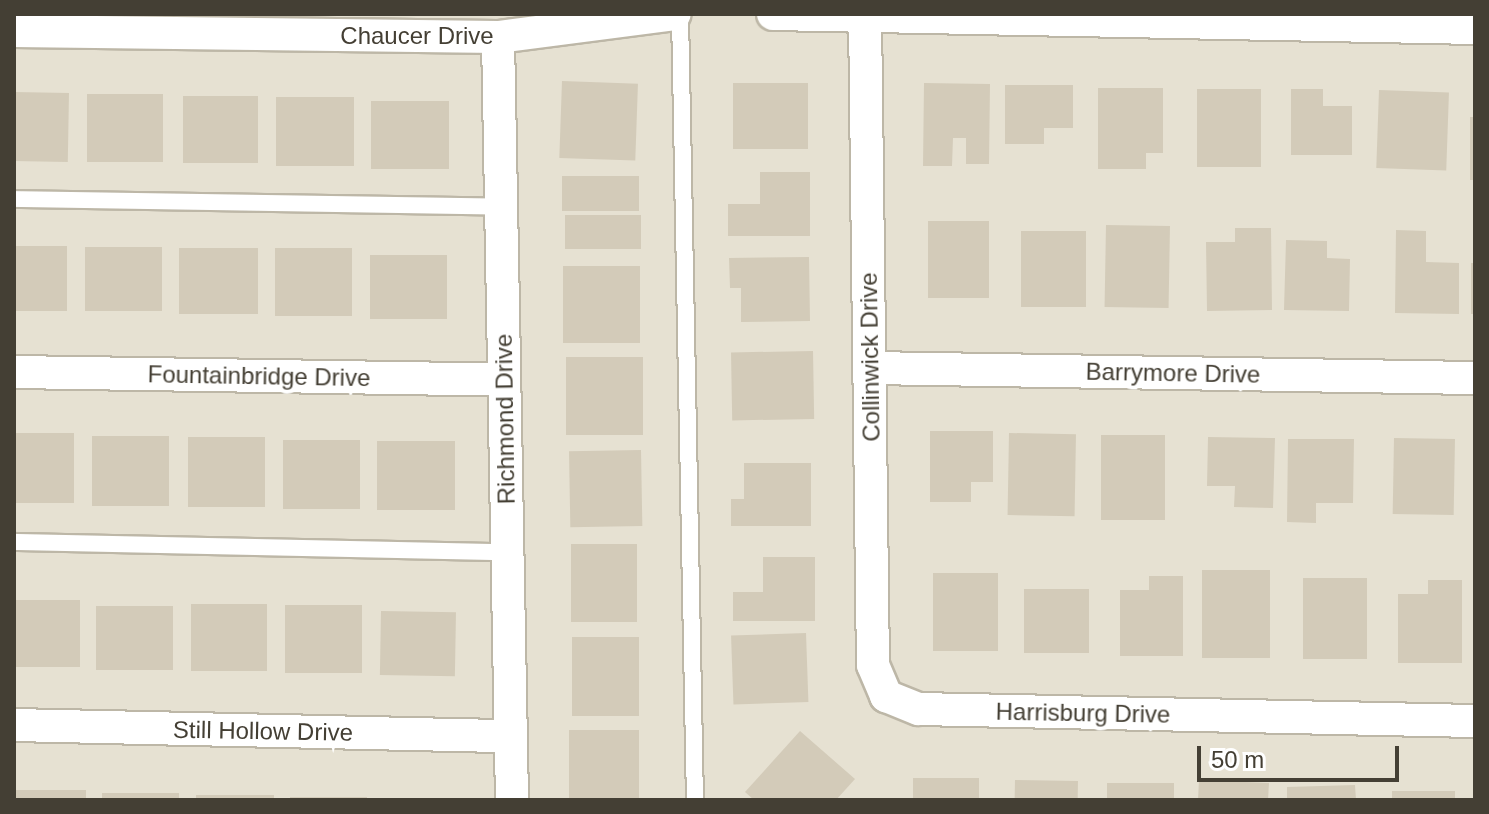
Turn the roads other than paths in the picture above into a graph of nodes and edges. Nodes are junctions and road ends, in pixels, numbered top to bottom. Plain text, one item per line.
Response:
1 (677, 14) edge
2 (773, 14) edge
3 (865, 14) edge
4 (1178, 18) edge
5 (1224, 18) edge
6 (567, 22) edge
7 (1475, 28) edge
8 (14, 31) edge
9 (498, 37) junction
10 (14, 199) edge
11 (501, 207) junction
12 (870, 368) junction
13 (14, 372) edge
14 (1475, 378) edge
15 (504, 380) junction
16 (14, 542) edge
17 (508, 552) junction
18 (886, 696) joint
19 (1475, 721) edge
20 (14, 725) edge
21 (511, 736) junction
22 (512, 800) edge
23 (695, 800) edge

1 - 6 street, Chaucer Drive
1 - 23 lane
2 - 3 street
3 - 4 street
3 - 12 street, Collinwick Drive
4 - 5 street
5 - 7 street
6 - 9 street, Chaucer Drive
8 - 9 street, Chaucer Drive
9 - 11 street, Richmond Drive
10 - 11 lane
11 - 15 street, Richmond Drive
12 - 14 street, Barrymore Drive
12 - 18 street, Collinwick Drive
13 - 15 street, Fountainbridge Drive
15 - 17 street, Richmond Drive
16 - 17 lane
17 - 21 street, Richmond Drive
18 - 19 street, Harrisburg Drive
20 - 21 street, Still Hollow Drive
21 - 22 street, Richmond Drive

